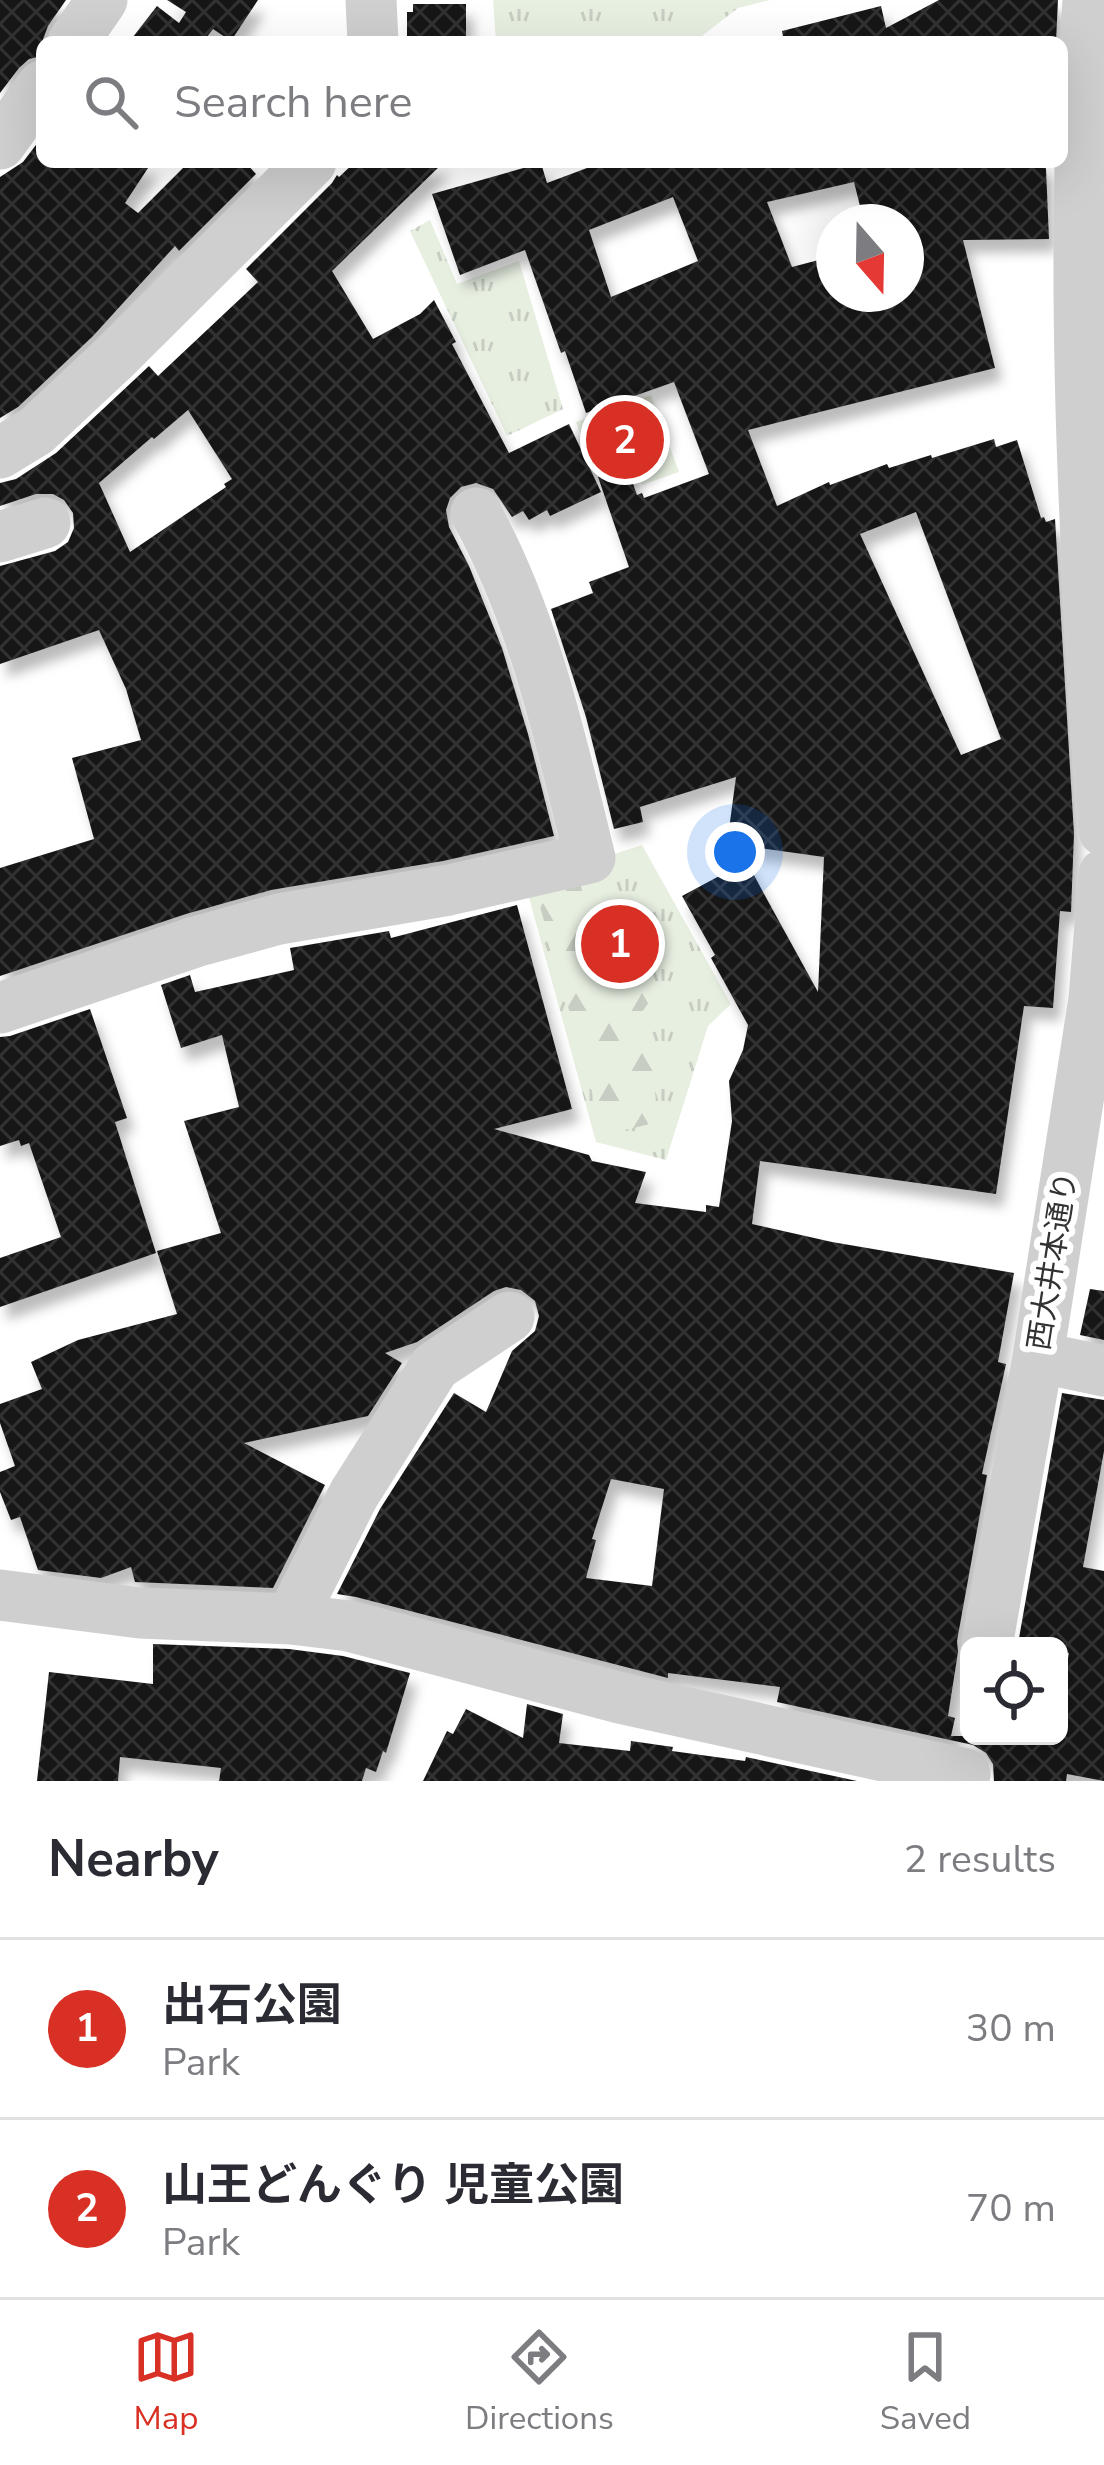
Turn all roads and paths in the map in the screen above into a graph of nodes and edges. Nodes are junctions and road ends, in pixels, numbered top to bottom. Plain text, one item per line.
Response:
1 (102, 0) edge
2 (371, 0) edge
3 (1088, 0) edge
4 (77, 36) edge
5 (374, 36) edge
6 (36, 94) edge
7 (0, 144) edge
8 (305, 168) edge
9 (0, 453) edge
10 (476, 513) dead end
11 (1104, 832) edge
12 (1104, 874) edge
13 (1099, 999) edge
14 (0, 1008) edge
15 (509, 1317) dead end
16 (1038, 1357) junction
17 (1104, 1371) edge
18 (0, 1595) edge
19 (291, 1618) junction
20 (989, 1637) edge
21 (966, 1764) edge

1 - 4 street
2 - 5 street
3 - 11 street
6 - 7 street
8 - 9 street
10 - 14 street
12 - 13 street, 西大井本通り
13 - 16 street, 西大井本通り
15 - 19 street
16 - 17 street
16 - 20 street, 西大井本通り
18 - 19 street
19 - 21 street

